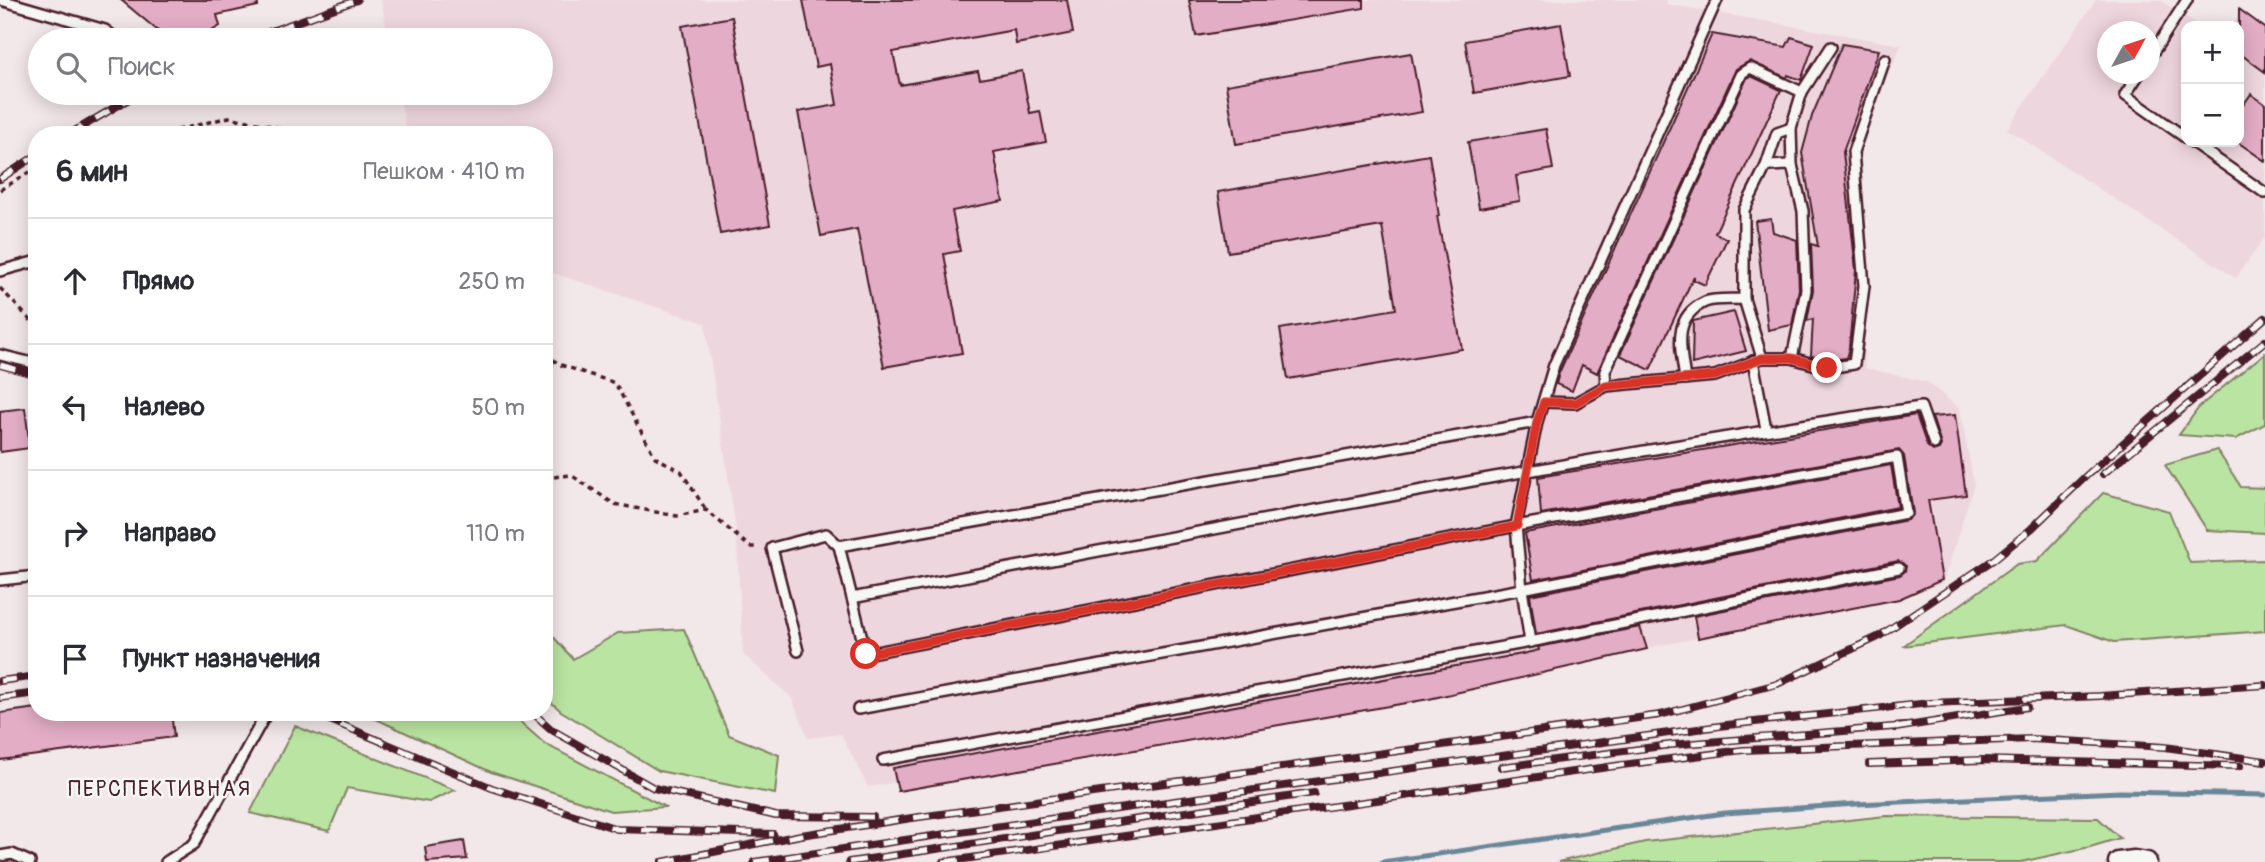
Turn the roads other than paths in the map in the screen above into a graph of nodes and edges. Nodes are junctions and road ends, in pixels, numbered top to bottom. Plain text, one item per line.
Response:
1 (1, 0) edge
2 (1717, 0) edge
3 (2187, 0) edge
4 (99, 28) edge
5 (2160, 42) edge
6 (1831, 47) dead end
7 (1885, 59) dead end
8 (2132, 84) edge
9 (1802, 92) junction
10 (1791, 128) junction
11 (2181, 134) edge
12 (2199, 147) edge
13 (1792, 165) junction
14 (1766, 166) junction
15 (2265, 193) edge
16 (28, 263) edge
17 (0, 271) edge
18 (1744, 299) junction
19 (0, 355) edge
20 (1792, 358) junction
21 (1758, 360) junction
22 (28, 362) edge
23 (1685, 379) junction
24 (1606, 386) junction
25 (1544, 402) junction
26 (1537, 422) junction
27 (1766, 429) junction
28 (1934, 444) dead end
29 (1527, 471) junction
30 (1517, 526) junction
31 (839, 546) junction
32 (1899, 568) dead end
33 (28, 577) edge
34 (0, 580) edge
35 (1522, 589) junction
36 (852, 598) junction
37 (1530, 642) junction
38 (798, 651) dead end
39 (858, 709) dead end
40 (262, 721) edge
41 (883, 760) dead end
42 (0, 856) edge
43 (30, 862) edge
44 (166, 862) edge
45 (2118, 862) edge
46 (2147, 862) edge

1 - 4 lane
2 - 25 lane
3 - 5 lane
6 - 9 lane
7 - 20 lane
8 - 11 lane
9 - 10 lane
9 - 24 lane
10 - 13 lane
10 - 14 lane
12 - 15 lane
13 - 14 lane
13 - 20 lane
14 - 18 lane
16 - 17 lane
18 - 21 lane
18 - 23 lane
19 - 22 lane
20 - 21 lane
21 - 23 lane
21 - 27 lane
23 - 24 lane
24 - 25 lane
25 - 26 lane
26 - 29 lane
26 - 31 lane
27 - 28 lane
27 - 29 lane
29 - 30 lane
29 - 36 lane
30 - 35 lane
30 - 35 lane
30 - 36 lane
31 - 36 lane
31 - 38 lane
32 - 37 lane
33 - 34 lane
35 - 37 lane
35 - 39 lane
37 - 41 lane
40 - 44 lane
42 - 43 lane
45 - 46 street

